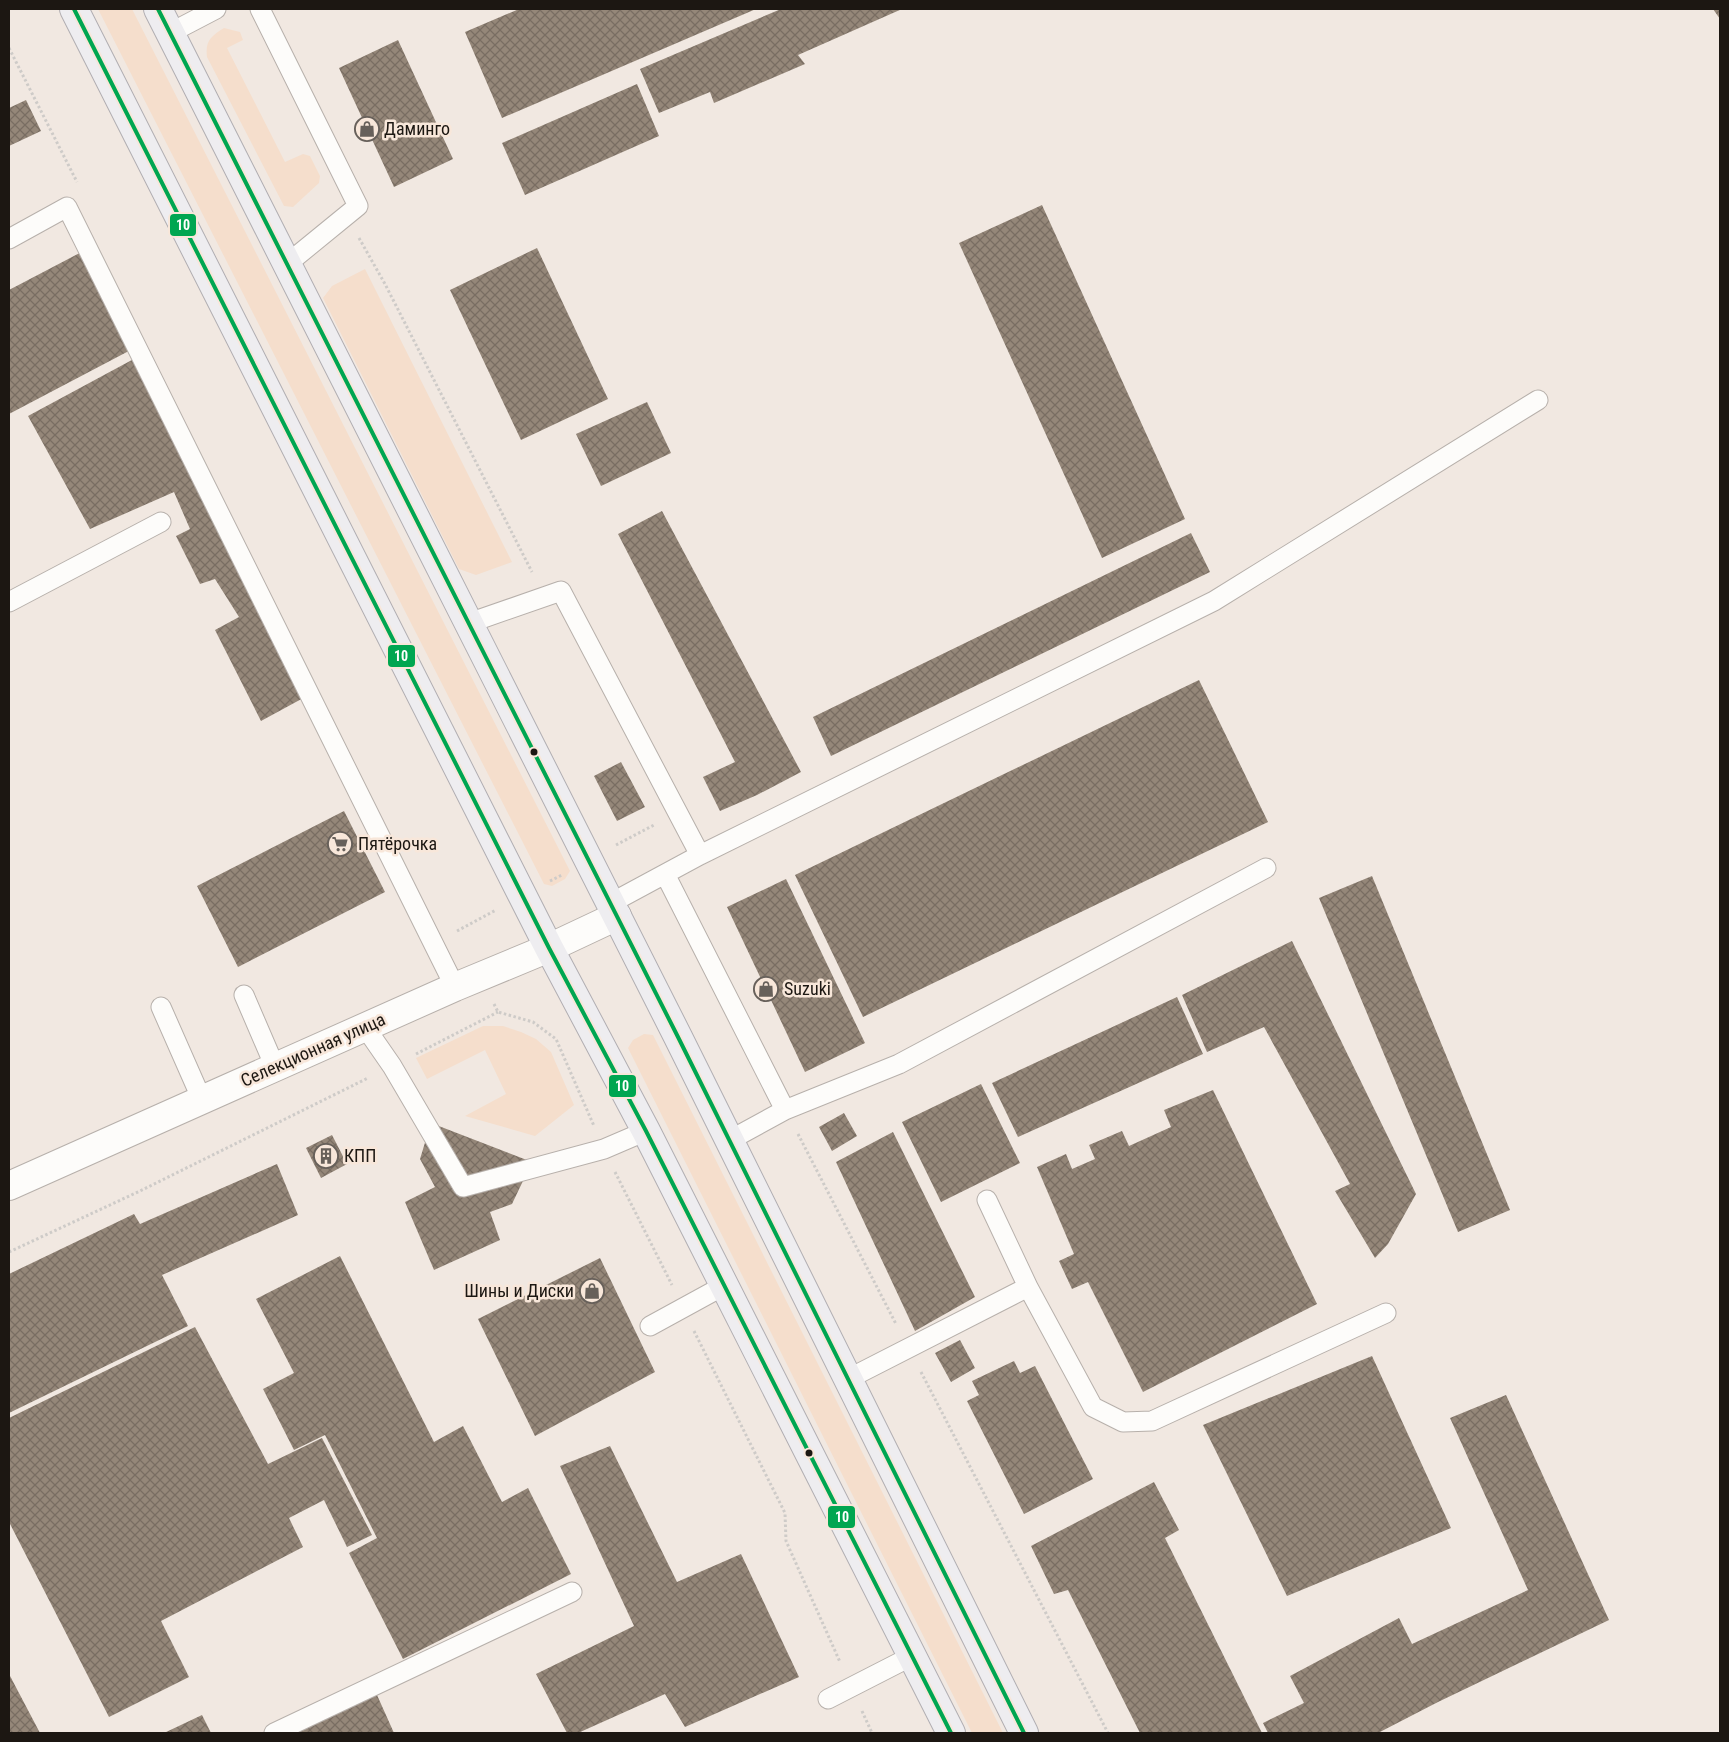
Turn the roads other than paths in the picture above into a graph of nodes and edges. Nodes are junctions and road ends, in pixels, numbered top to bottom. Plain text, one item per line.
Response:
1 (74, 9) edge
2 (158, 9) edge
3 (216, 9) edge
4 (260, 9) edge
5 (170, 33) junction
6 (9, 239) edge
7 (287, 264) junction
8 (1538, 400) dead end
9 (161, 522) dead end
10 (9, 602) edge
11 (468, 623) junction
12 (700, 855) junction
13 (1266, 868) dead end
14 (665, 874) junction
15 (614, 910) junction
16 (549, 948) junction
17 (455, 987) junction
18 (244, 995) dead end
19 (161, 1007) dead end
20 (365, 1027) junction
21 (275, 1068) junction
22 (202, 1100) junction
23 (785, 1110) junction
24 (646, 1131) junction
25 (730, 1140) junction
26 (9, 1186) edge
27 (987, 1200) dead end
28 (725, 1285) junction
29 (1028, 1287) junction
30 (1386, 1313) dead end
31 (650, 1326) dead end
32 (848, 1379) junction
33 (572, 1592) dead end
34 (912, 1656) junction
35 (828, 1699) dead end
36 (274, 1733) edge
37 (951, 1733) edge
38 (1024, 1733) edge

1 - 16 main road
2 - 5 main road
3 - 5 lane
4 - 7 lane
5 - 7 main road
6 - 17 lane
7 - 11 main road
8 - 12 lane
9 - 10 lane
11 - 12 lane
11 - 15 main road
12 - 14 lane
13 - 23 lane
14 - 15 lane
14 - 23 lane
15 - 16 street, Селекционная улица
15 - 25 main road
16 - 17 street, Селекционная улица
16 - 24 main road
17 - 20 street, Селекционная улица
18 - 21 lane
19 - 22 lane
20 - 21 street, Селекционная улица
20 - 24 lane
21 - 22 street, Селекционная улица
22 - 26 street, Селекционная улица
23 - 25 lane
24 - 28 main road
25 - 32 main road
27 - 29 lane
28 - 31 lane
28 - 34 main road
29 - 30 lane
29 - 32 lane
32 - 38 main road
33 - 36 lane
34 - 35 lane
34 - 37 main road

